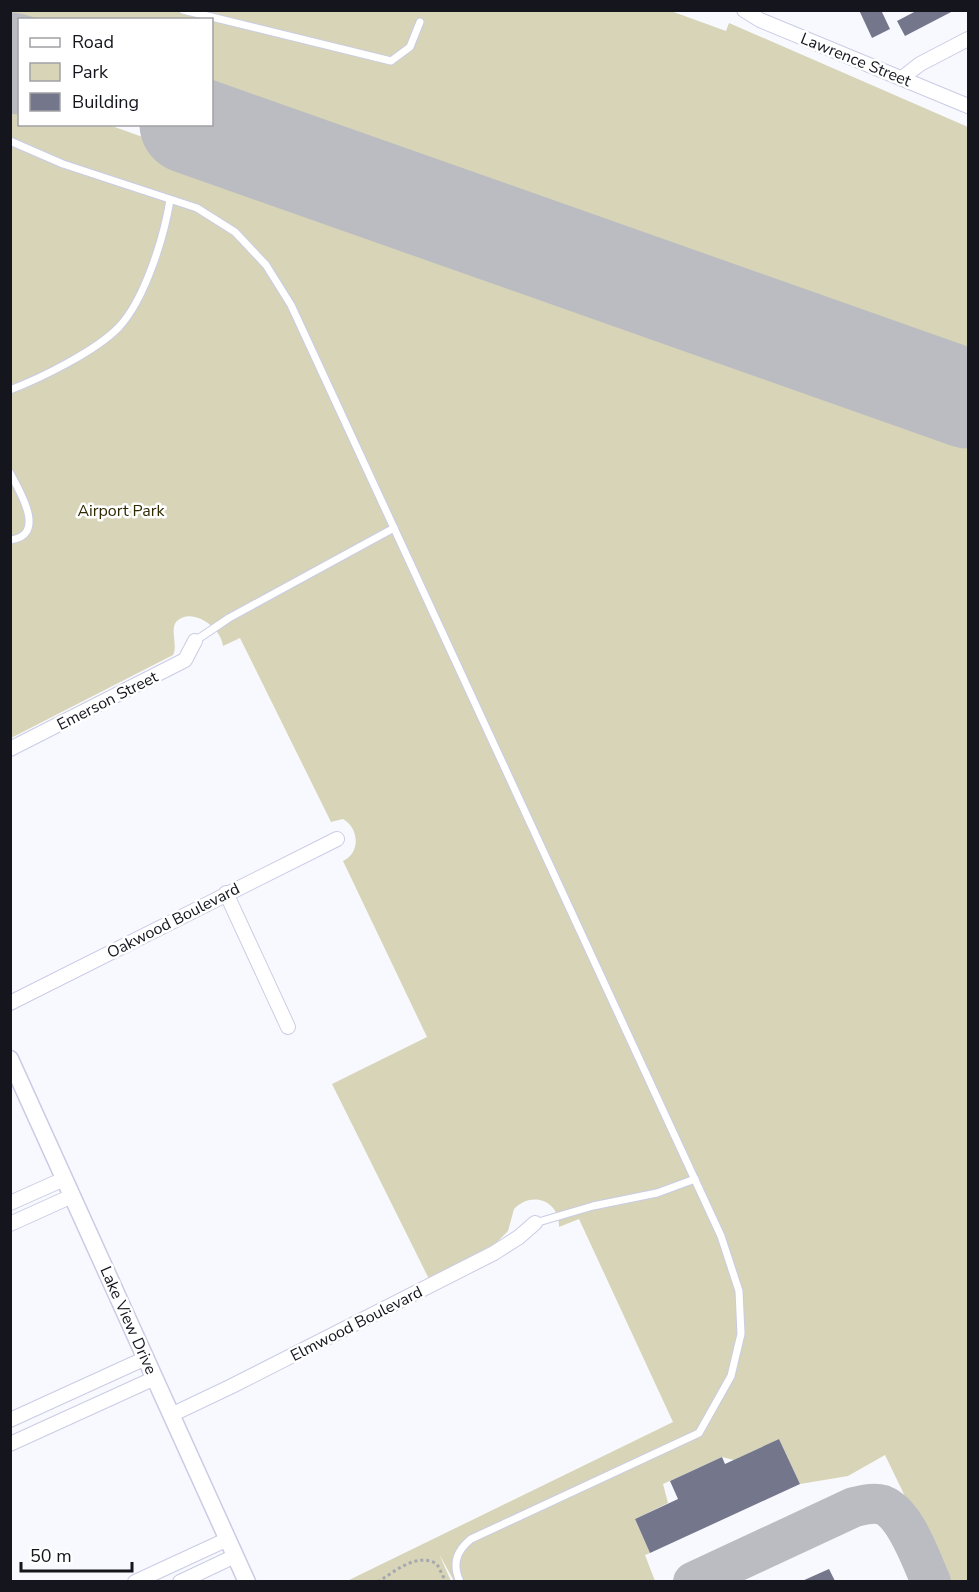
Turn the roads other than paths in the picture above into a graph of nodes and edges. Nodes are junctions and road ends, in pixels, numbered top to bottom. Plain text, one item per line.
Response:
1 (183, 10) edge
2 (744, 10) edge
3 (420, 22) dead end
4 (969, 39) edge
5 (902, 78) junction
6 (969, 106) edge
7 (10, 141) edge
8 (170, 200) junction
9 (10, 390) edge
10 (10, 473) edge
11 (394, 528) junction
12 (10, 540) edge
13 (195, 641) joint
14 (10, 749) edge
15 (337, 839) dead end
16 (226, 893) junction
17 (10, 1003) edge
18 (288, 1026) dead end
19 (10, 1059) edge
20 (64, 1179) junction
21 (695, 1179) junction
22 (72, 1196) junction
23 (10, 1203) edge
24 (535, 1223) joint
25 (10, 1224) edge
26 (146, 1358) junction
27 (154, 1378) junction
28 (171, 1415) junction
29 (10, 1420) edge
30 (10, 1444) edge
31 (228, 1539) junction
32 (235, 1556) junction
33 (135, 1581) edge
34 (180, 1581) edge
35 (247, 1581) edge
36 (460, 1581) edge

1 - 3 lane
2 - 5 street, Lawrence Street
4 - 5 street
5 - 6 street, Lawrence Street
7 - 8 lane
8 - 9 lane
8 - 11 lane
10 - 12 lane
11 - 13 lane
11 - 21 lane
13 - 14 street, Emerson Street
15 - 16 street, Oakwood Boulevard
16 - 17 street, Oakwood Boulevard
16 - 18 street
19 - 20 street, Lake View Drive
20 - 22 street, Lake View Drive
20 - 23 street
21 - 24 lane
21 - 36 lane
22 - 25 street
22 - 26 street, Lake View Drive
24 - 28 street, Elmwood Boulevard
26 - 27 street, Lake View Drive
26 - 29 street
27 - 28 street, Lake View Drive
27 - 30 street
28 - 31 street, Lake View Drive
31 - 32 street, Lake View Drive
31 - 33 street
32 - 34 street
32 - 35 street, Lake View Drive

